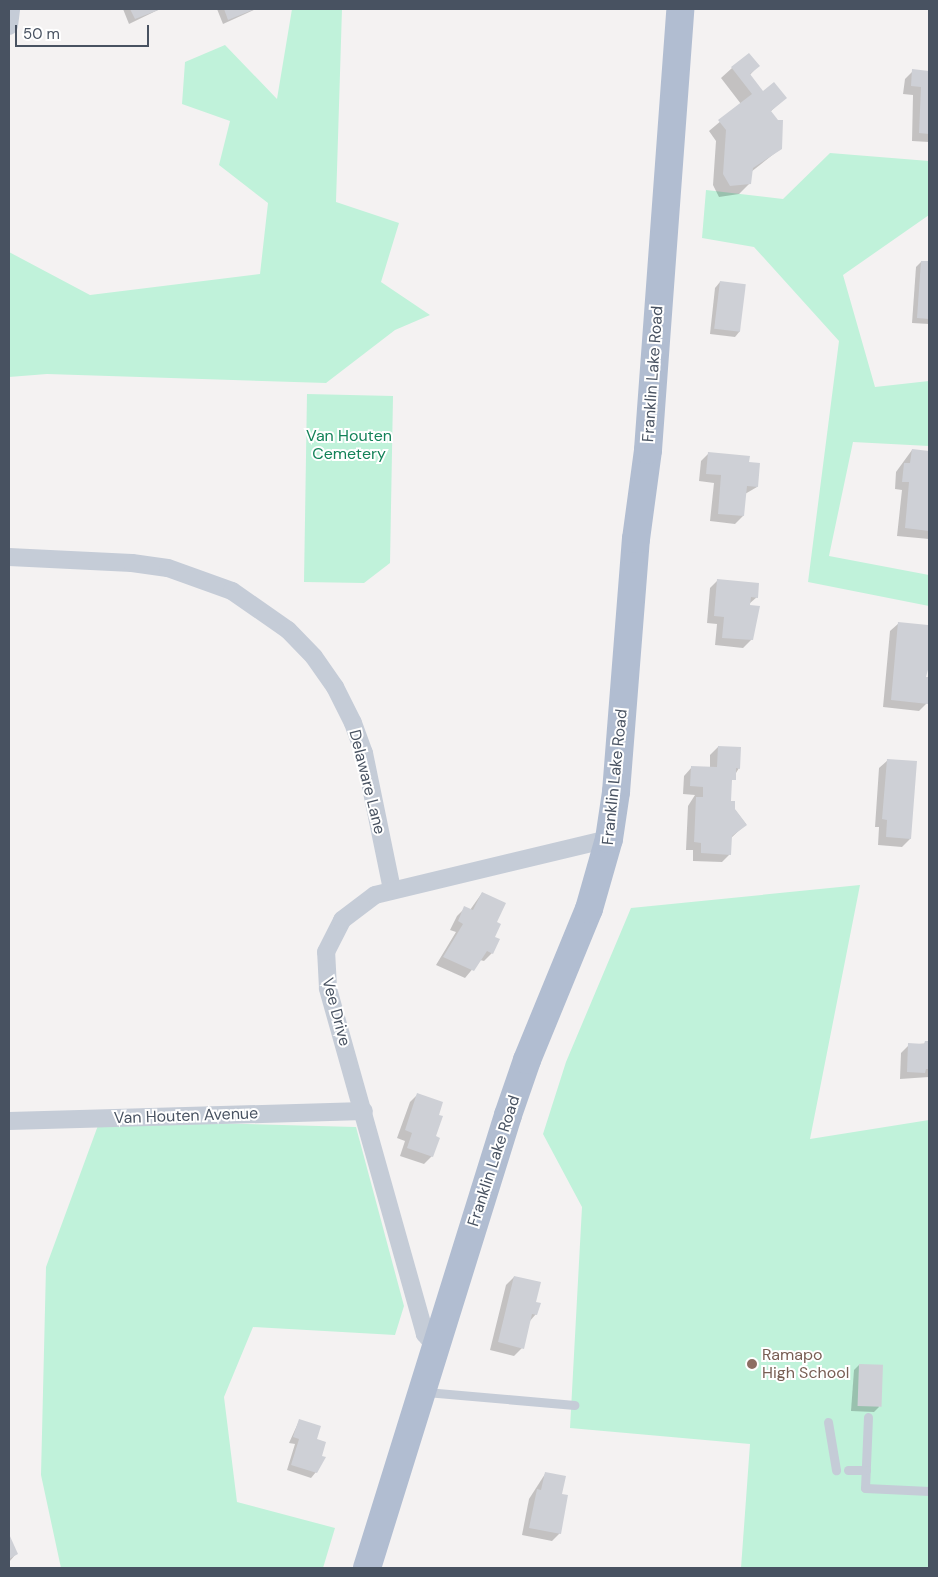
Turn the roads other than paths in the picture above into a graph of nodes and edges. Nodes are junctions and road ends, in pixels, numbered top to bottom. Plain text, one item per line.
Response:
1 (11, 9) edge
2 (680, 9) edge
3 (9, 26) edge
4 (9, 557) edge
5 (609, 839) junction
6 (392, 890) junction
7 (364, 1111) junction
8 (9, 1121) edge
9 (435, 1346) junction
10 (421, 1392) junction
11 (574, 1406) dead end
12 (868, 1417) dead end
13 (828, 1422) dead end
14 (836, 1470) dead end
15 (848, 1470) dead end
16 (866, 1470) junction
17 (929, 1491) edge
18 (367, 1568) edge

1 - 3 street
2 - 5 main road, Franklin Lake Road
4 - 6 street, Delaware Lane
5 - 6 street, Vee Drive
5 - 9 main road, Franklin Lake Road
6 - 7 street, Vee Drive
7 - 8 street, Van Houten Avenue
7 - 9 street, Vee Drive
9 - 10 main road, Franklin Lake Road
10 - 11 lane
10 - 18 main road, Franklin Lake Road
12 - 16 lane
13 - 14 lane
15 - 16 lane
16 - 17 lane

